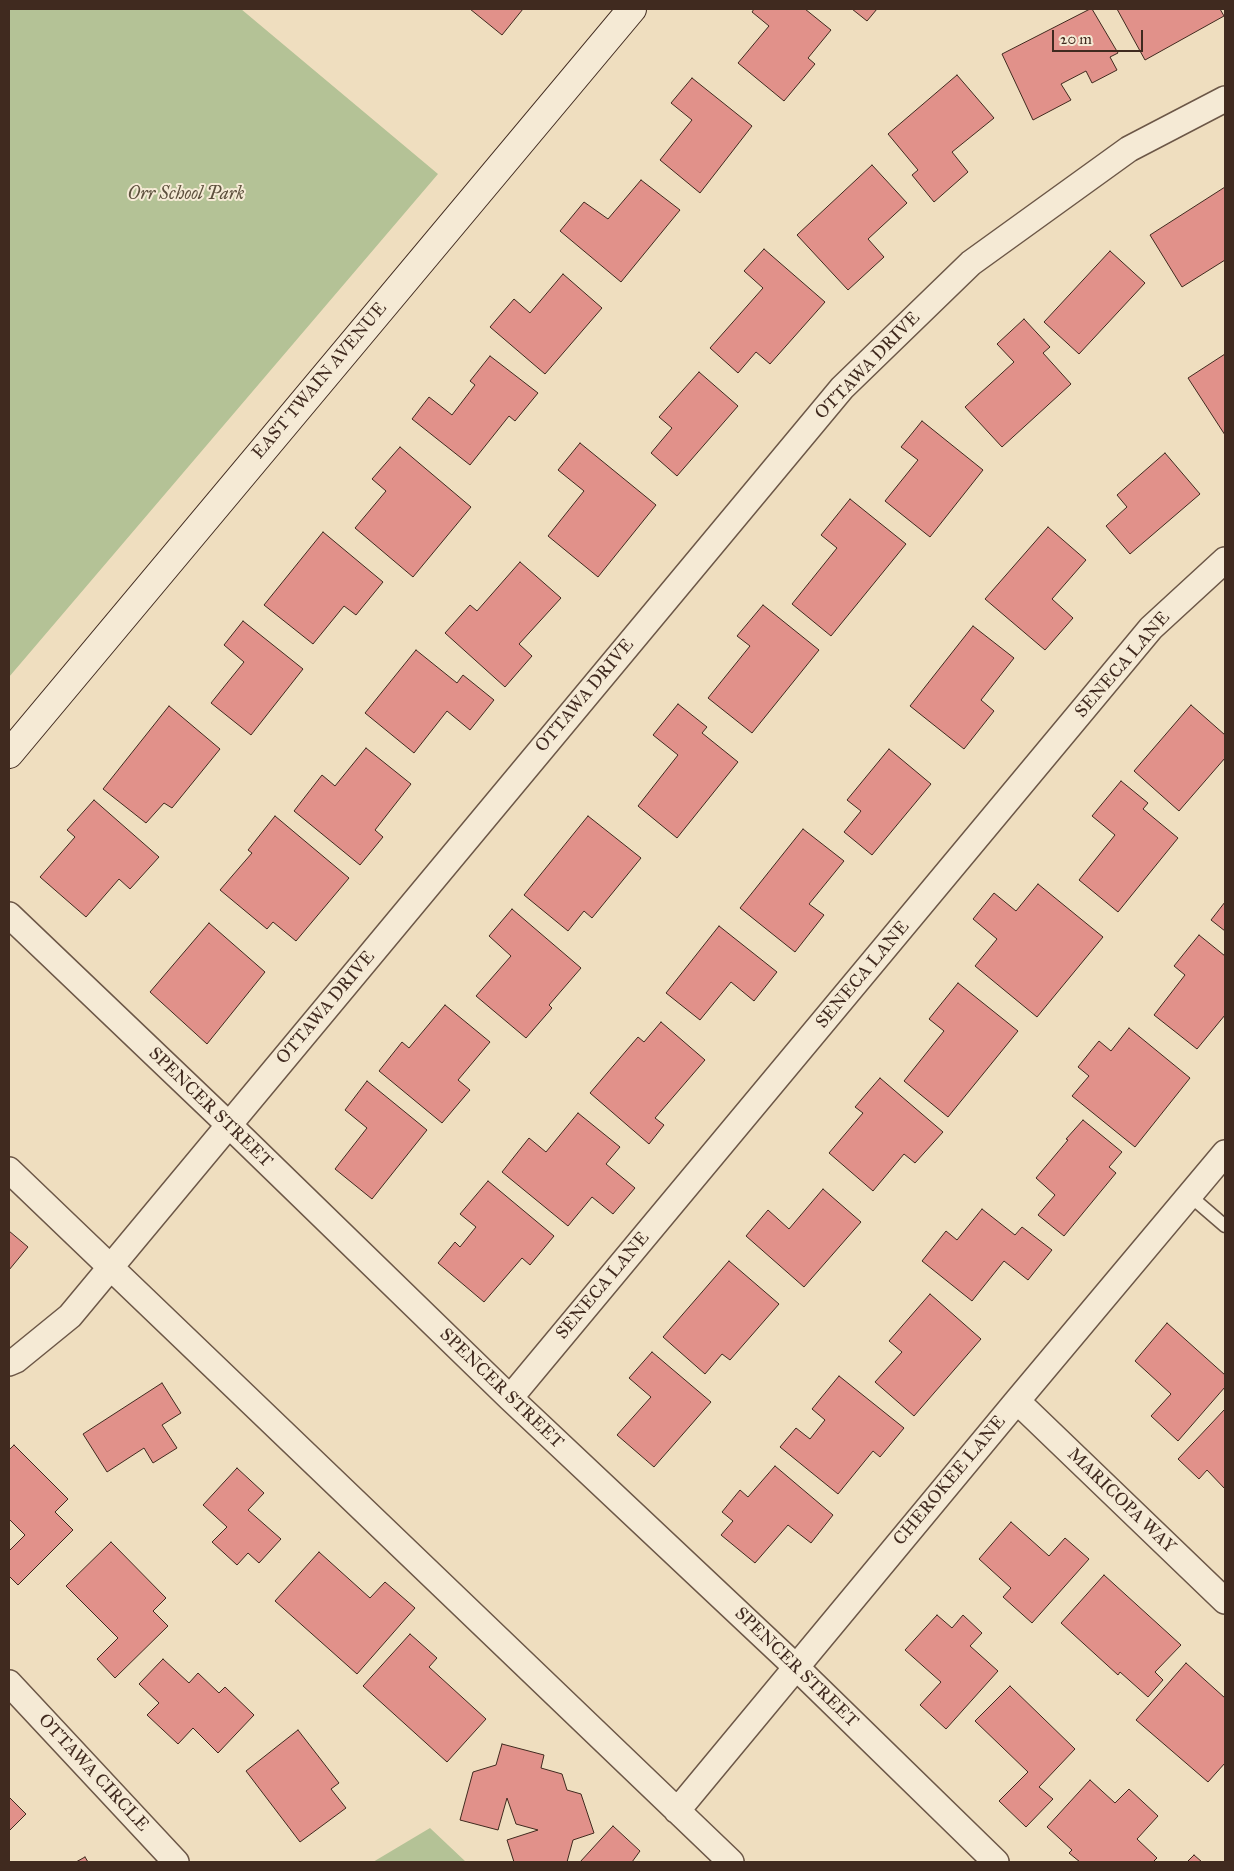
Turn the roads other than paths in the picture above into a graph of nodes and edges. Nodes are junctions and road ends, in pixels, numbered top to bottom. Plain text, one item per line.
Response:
1 (632, 9) edge
2 (1225, 99) edge
3 (1225, 560) edge
4 (9, 754) edge
5 (9, 915) edge
6 (229, 1125) junction
7 (1225, 1153) edge
8 (9, 1170) edge
9 (1188, 1196) junction
10 (1225, 1226) edge
11 (110, 1268) junction
12 (9, 1363) edge
13 (510, 1398) junction
14 (1017, 1401) junction
15 (1225, 1601) edge
16 (796, 1667) junction
17 (9, 1683) edge
18 (677, 1811) junction
19 (176, 1862) edge
20 (731, 1862) edge
21 (996, 1862) edge

1 - 4 street, EAST TWAIN AVENUE
2 - 6 street, OTTAWA DRIVE
3 - 13 street, SENECA LANE
5 - 6 street, SPENCER STREET
6 - 11 street, OTTAWA DRIVE
6 - 13 street, SPENCER STREET
7 - 9 street, CHEROKEE LANE
8 - 11 street
9 - 10 lane
9 - 14 street, CHEROKEE LANE
11 - 12 street, OTTAWA DRIVE
11 - 18 street
13 - 16 street, SPENCER STREET
14 - 15 street, MARICOPA WAY
14 - 16 street, CHEROKEE LANE
16 - 18 street, CHEROKEE LANE
16 - 21 street, SPENCER STREET
17 - 19 street, OTTAWA CIRCLE
18 - 20 street

